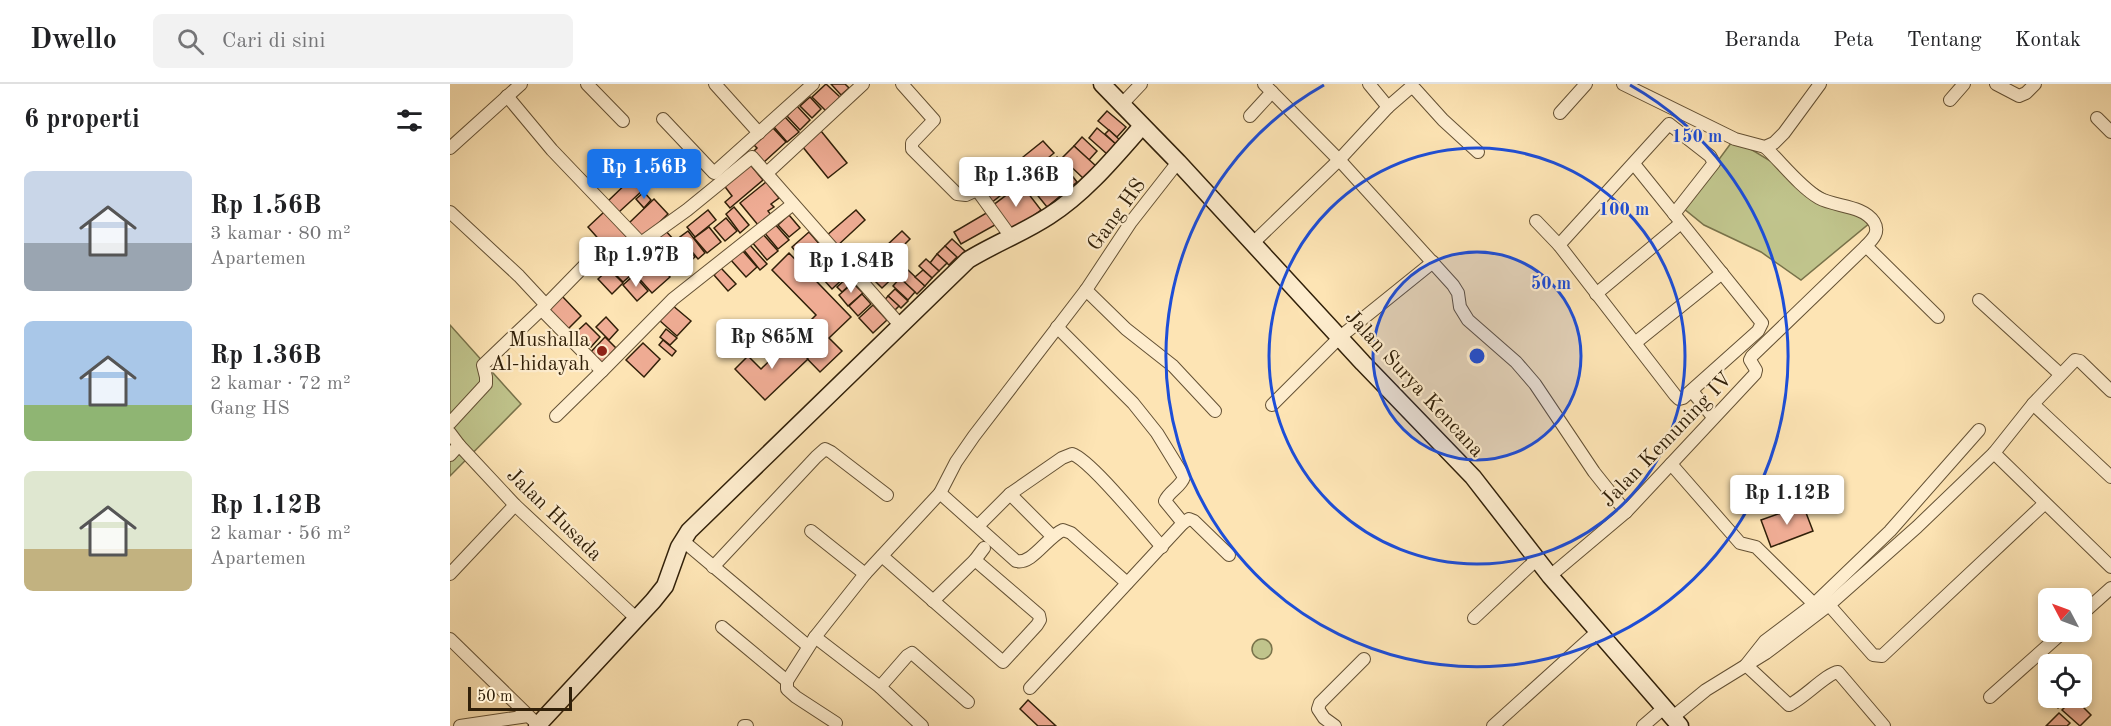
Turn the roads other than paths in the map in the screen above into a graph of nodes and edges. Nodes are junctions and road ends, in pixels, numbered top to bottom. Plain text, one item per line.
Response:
1 (521, 84) edge
2 (587, 84) edge
3 (715, 84) edge
4 (863, 84) edge
5 (902, 84) edge
6 (1102, 84) edge
7 (1141, 84) edge
8 (1369, 84) edge
9 (1586, 84) edge
10 (1623, 84) edge
11 (1820, 84) edge
12 (1964, 84) edge
13 (1996, 84) edge
14 (2035, 84) edge
15 (806, 86) edge
16 (1268, 88) edge
17 (507, 96) junction
18 (1950, 100) dead end
19 (1122, 104) junction
20 (1388, 107) junction
21 (1560, 113) dead end
22 (1250, 116) dead end
23 (663, 118) dead end
24 (2097, 118) dead end
25 (623, 121) dead end
26 (1142, 126) junction
27 (2111, 132) edge
28 (759, 133) junction
29 (1765, 147) junction
30 (450, 148) edge
31 (1478, 152) dead end
32 (1339, 159) junction
33 (1178, 162) junction
34 (1634, 164) junction
35 (767, 173) junction
36 (793, 204) junction
37 (450, 212) edge
38 (1678, 218) junction
39 (1536, 220) dead end
40 (1011, 237) junction
41 (641, 243) junction
42 (1253, 243) junction
43 (1559, 245) junction
44 (1866, 246) junction
45 (1433, 262) junction
46 (1722, 273) junction
47 (1086, 290) junction
48 (1596, 294) junction
49 (1979, 300) dead end
50 (544, 307) junction
51 (1938, 317) dead end
52 (900, 325) junction
53 (1057, 327) junction
54 (1340, 337) junction
55 (1635, 343) junction
56 (602, 371) junction
57 (2060, 374) junction
58 (2109, 386) edge
59 (1692, 391) junction
60 (2033, 404) junction
61 (1272, 405) dead end
62 (1215, 411) dead end
63 (556, 416) dead end
64 (1713, 417) junction
65 (450, 423) edge
66 (1979, 430) dead end
67 (450, 433) edge
68 (459, 446) junction
69 (1994, 453) junction
70 (450, 455) edge
71 (1671, 464) junction
72 (2111, 477) edge
73 (940, 493) junction
74 (1010, 494) junction
75 (887, 495) dead end
76 (2044, 504) junction
77 (515, 505) junction
78 (1626, 512) junction
79 (1183, 523) junction
80 (978, 526) junction
81 (811, 531) dead end
82 (1053, 536) junction
83 (682, 540) junction
84 (1162, 547) junction
85 (984, 548) dead end
86 (1229, 555) dead end
87 (882, 556) junction
88 (1537, 559) junction
89 (975, 560) junction
90 (713, 567) junction
91 (2111, 567) edge
92 (450, 574) edge
93 (865, 574) junction
94 (1550, 576) junction
95 (1126, 583) junction
96 (2111, 588) edge
97 (933, 601) junction
98 (1814, 604) junction
99 (1829, 605) junction
100 (2092, 605) edge
101 (1474, 618) dead end
102 (637, 619) junction
103 (722, 627) dead end
104 (1597, 632) junction
105 (450, 639) edge
106 (811, 641) junction
107 (2052, 642) edge
108 (1364, 659) dead end
109 (1746, 664) junction
110 (787, 681) junction
111 (880, 687) junction
112 (1030, 688) dead end
113 (1990, 697) dead end
114 (968, 702) dead end
115 (1673, 717) edge
116 (534, 722) edge
117 (836, 723) dead end
118 (460, 726) edge
119 (922, 726) edge
120 (1335, 726) edge
121 (1493, 726) edge
122 (1643, 726) edge
123 (1884, 726) edge

1 - 17 street
2 - 25 street
3 - 28 street
4 - 35 street
5 - 40 street
6 - 19 street, Jalan Surya Kencana
7 - 19 street
8 - 20 street
9 - 21 street
10 - 29 street
11 - 29 street
12 - 18 street
13 - 14 street
15 - 28 street
16 - 22 street
16 - 32 street
17 - 30 street
17 - 41 street
19 - 26 street, Jalan Surya Kencana
20 - 31 street
20 - 32 street
23 - 28 street
24 - 27 street
26 - 33 street, Jalan Surya Kencana
26 - 40 street
29 - 44 street
32 - 42 street
32 - 45 street
33 - 42 street, Jalan Surya Kencana
33 - 47 street, Gang HS
34 - 38 street
34 - 38 street
34 - 43 street
35 - 36 street
35 - 41 street
36 - 52 street
36 - 56 street
37 - 50 street
38 - 46 street
38 - 48 street
39 - 43 street
40 - 52 street
41 - 50 street
42 - 54 street, Jalan Surya Kencana
43 - 48 street
44 - 51 street
44 - 64 street, Jalan Kemuning IV
45 - 54 street
45 - 78 street
46 - 55 street
46 - 59 street
47 - 53 street, Gang HS
47 - 62 street
48 - 55 street
49 - 57 street
50 - 56 street
50 - 65 street
52 - 83 street
53 - 73 street, Gang HS
53 - 79 street
54 - 61 street
54 - 88 street, Jalan Surya Kencana
55 - 59 street
56 - 63 street
57 - 58 street
57 - 60 street
59 - 64 street
60 - 69 street
60 - 72 street
64 - 71 street, Jalan Kemuning IV
66 - 98 street
67 - 68 street, Jalan Husada
68 - 70 street
68 - 77 street, Jalan Husada
69 - 76 street
69 - 99 street
71 - 78 street, Jalan Kemuning IV
71 - 98 street
73 - 80 street
73 - 87 street, Gang HS
74 - 80 street
74 - 82 street
74 - 84 street
75 - 90 street
76 - 91 street
76 - 99 street
77 - 92 street
77 - 102 street, Jalan Husada
78 - 94 street, Jalan Kemuning IV
79 - 84 street
79 - 86 street
80 - 82 street
81 - 93 street
82 - 95 street
83 - 90 street
83 - 102 street
84 - 95 street
85 - 89 street
87 - 93 street, Gang HS
87 - 97 street
88 - 94 street, Jalan Surya Kencana
88 - 101 street
89 - 97 street
89 - 97 street
90 - 106 street
93 - 106 street, Gang HS
94 - 104 street, Jalan Surya Kencana
95 - 112 street
96 - 100 street
98 - 109 street
99 - 109 street
102 - 116 street
103 - 110 street
104 - 115 street, Jalan Surya Kencana
104 - 121 street
105 - 116 street
106 - 110 street, Gang HS
106 - 111 street
107 - 113 street
108 - 120 street
109 - 115 street
109 - 123 street
110 - 117 street
111 - 114 street
111 - 119 street
115 - 122 street
116 - 118 street

